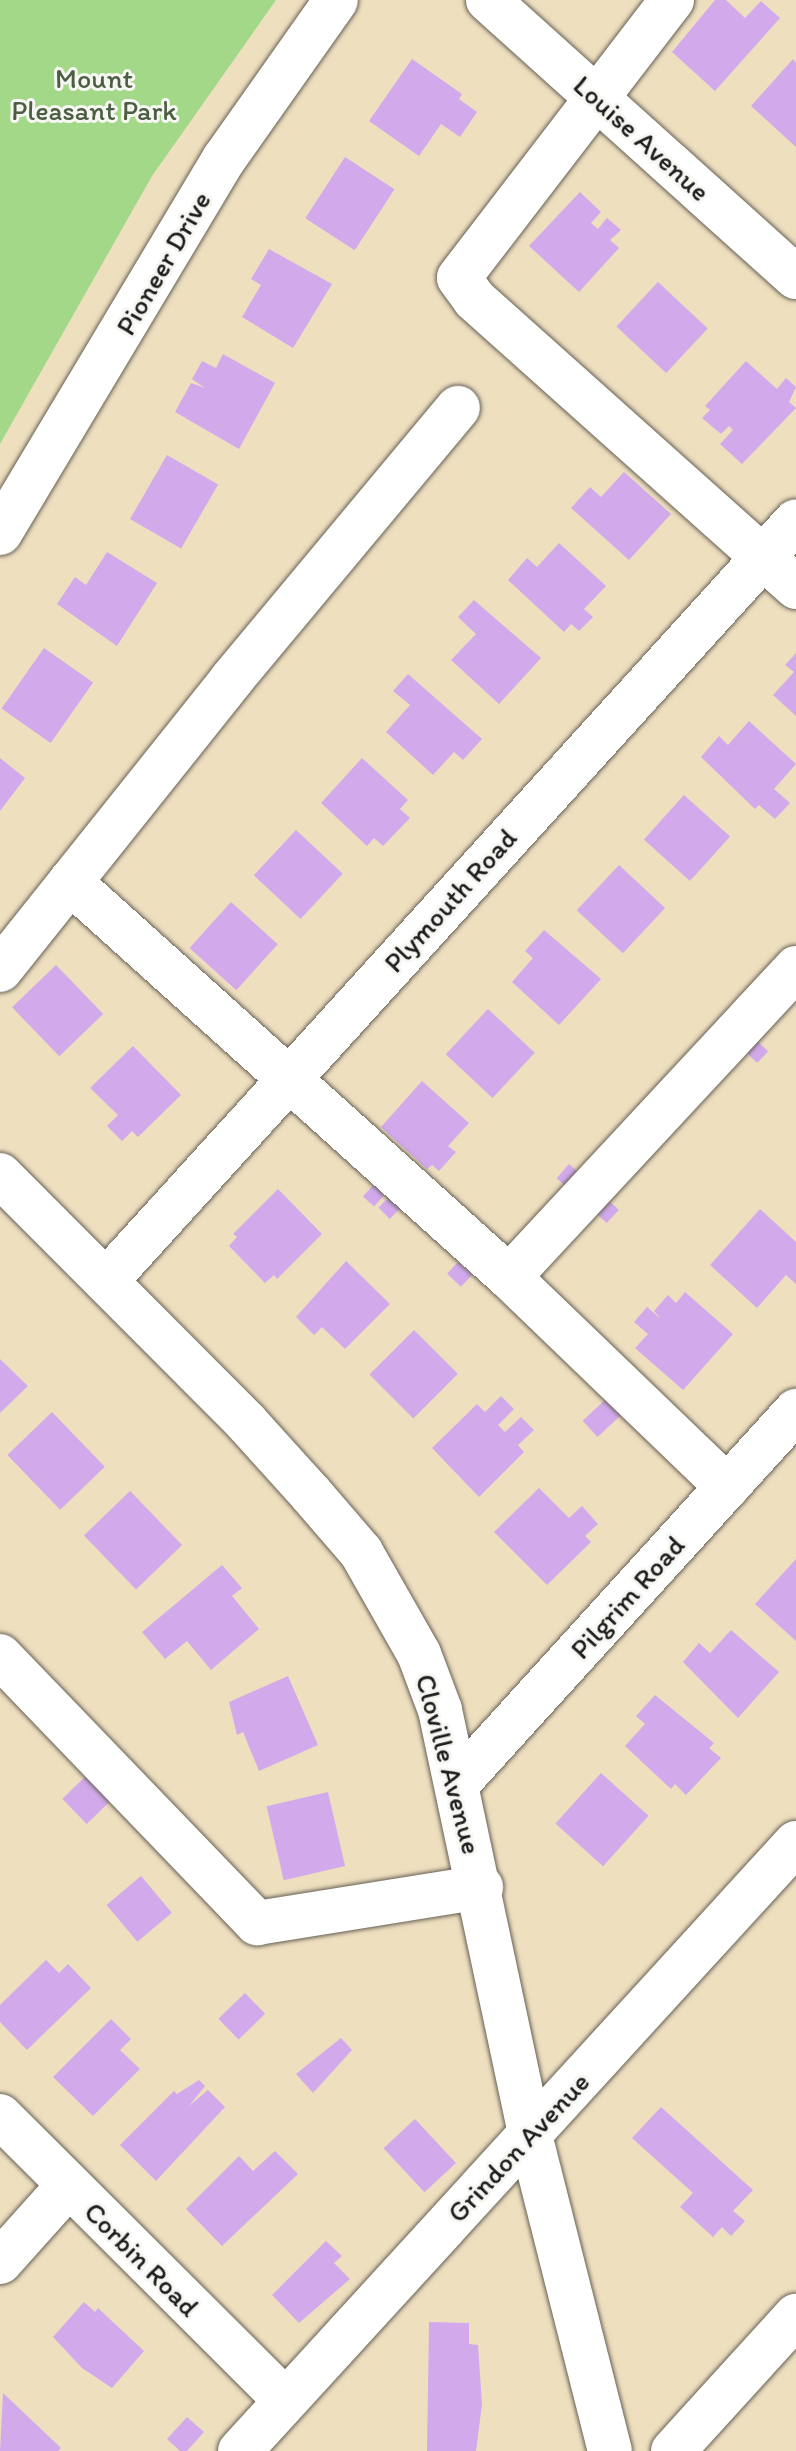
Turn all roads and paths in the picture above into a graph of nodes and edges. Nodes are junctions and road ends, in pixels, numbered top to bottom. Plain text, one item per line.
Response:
1 (336, 0) edge
2 (488, 0) edge
3 (672, 0) edge
4 (597, 98) junction
5 (796, 277) edge
6 (458, 408) dead end
7 (796, 521) edge
8 (0, 533) edge
9 (763, 558) junction
10 (796, 587) edge
11 (70, 882) junction
12 (796, 968) edge
13 (0, 970) edge
14 (286, 1079) junction
15 (0, 1175) edge
16 (509, 1277) junction
17 (106, 1281) junction
18 (796, 1411) edge
19 (727, 1487) junction
20 (0, 1656) edge
21 (458, 1783) junction
22 (796, 1843) edge
23 (481, 1887) junction
24 (0, 2116) edge
25 (530, 2135) junction
26 (68, 2186) junction
27 (0, 2262) edge
28 (796, 2316) edge
29 (285, 2400) junction
30 (606, 2431) edge
31 (240, 2451) edge
32 (650, 2451) edge
33 (673, 2451) edge

1 - 8 street, Pioneer Drive
2 - 4 street, Louise Avenue
3 - 4 street
4 - 5 street, Louise Avenue
4 - 9 street
6 - 11 street
7 - 9 street, Plymouth Road
9 - 10 street
9 - 14 street, Plymouth Road
11 - 13 street
11 - 14 street
12 - 16 street
14 - 16 street
14 - 17 street, Plymouth Road
15 - 17 street, Cloville Avenue
16 - 19 street
17 - 21 street, Cloville Avenue
18 - 19 street, Pilgrim Road
19 - 21 street, Pilgrim Road
20 - 23 street
21 - 23 street, Cloville Avenue
22 - 25 street, Grindon Avenue
23 - 25 street, Cloville Avenue
24 - 26 street, Corbin Road
25 - 29 street, Grindon Avenue
25 - 30 street, Cloville Avenue
26 - 27 street
26 - 29 street, Corbin Road
28 - 33 street
29 - 31 street, Grindon Avenue
30 - 32 street

